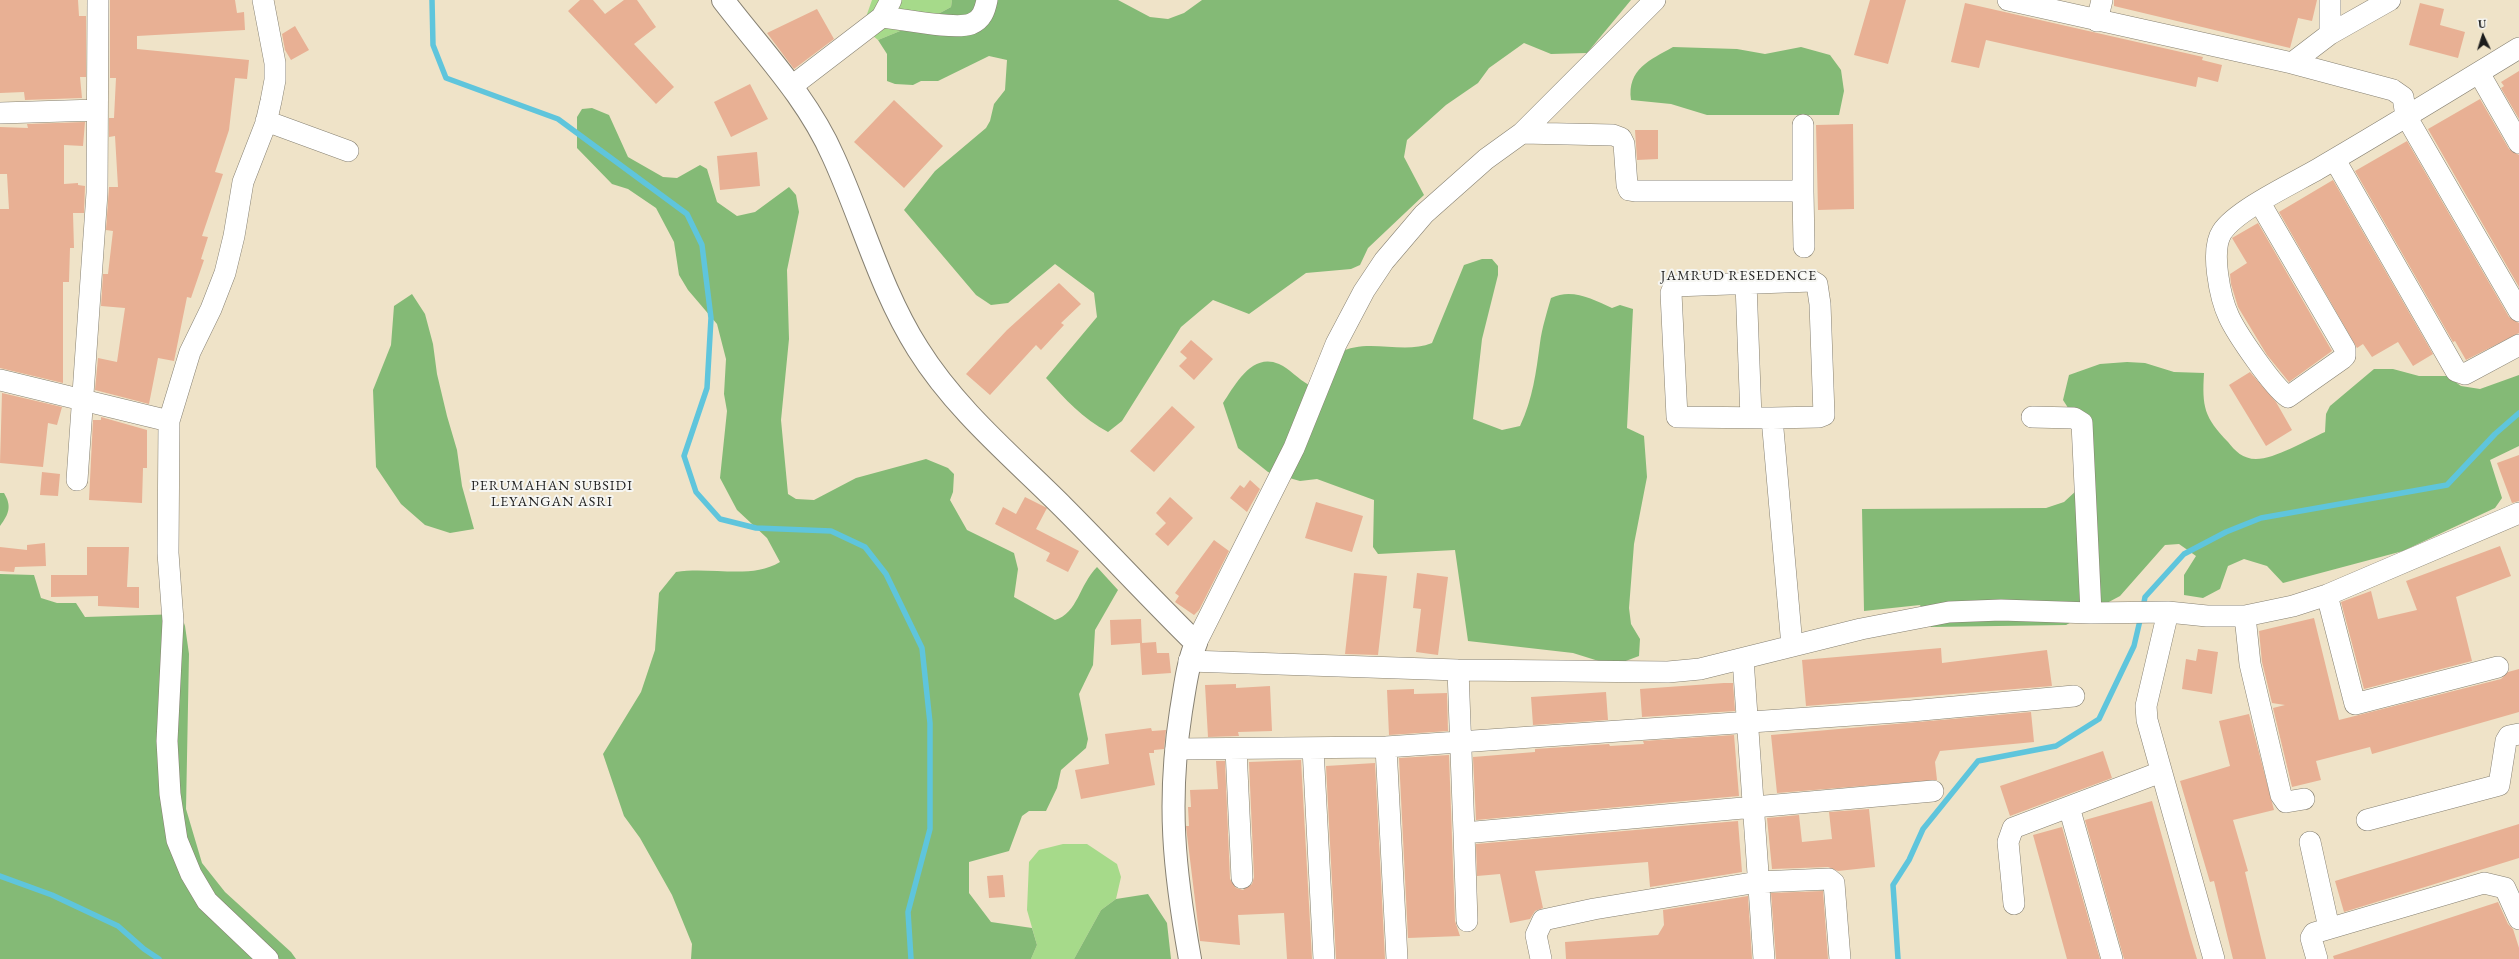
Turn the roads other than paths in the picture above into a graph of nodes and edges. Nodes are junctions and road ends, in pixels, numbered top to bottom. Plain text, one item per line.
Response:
1 (98, 0) edge
2 (263, 0) edge
3 (723, 0) edge
4 (987, 0) edge
5 (1655, 0) edge
6 (2008, 0) edge
7 (2102, 0) edge
8 (2330, 0) edge
9 (2390, 0) edge
10 (886, 8) edge
11 (2097, 21) junction
12 (2330, 34) junction
13 (2519, 48) edge
14 (2292, 63) junction
15 (2478, 73) junction
16 (792, 86) junction
17 (97, 110) junction
18 (0, 113) edge
19 (2406, 116) junction
20 (266, 121) junction
21 (1803, 125) dead end
22 (1522, 133) junction
23 (2519, 143) edge
24 (348, 151) dead end
25 (2334, 160) junction
26 (1803, 191) junction
27 (2260, 203) junction
28 (1804, 248) dead end
29 (1746, 282) junction
30 (2519, 311) edge
31 (2519, 346) edge
32 (0, 380) edge
33 (84, 400) junction
34 (2032, 417) dead end
35 (1751, 418) junction
36 (1772, 418) junction
37 (169, 421) junction
38 (77, 480) dead end
39 (2519, 513) edge
40 (2327, 595) junction
41 (2151, 612) junction
42 (2091, 613) junction
43 (2245, 616) junction
44 (1792, 646) junction
45 (1193, 652) junction
46 (1743, 659) junction
47 (2498, 667) dead end
48 (1458, 670) junction
49 (2074, 696) dead end
50 (1747, 722) junction
51 (2519, 734) edge
52 (1460, 742) junction
53 (1386, 747) junction
54 (1313, 748) junction
55 (1176, 749) junction
56 (1236, 749) junction
57 (2161, 772) junction
58 (1933, 791) dead end
59 (2304, 799) dead end
60 (1753, 806) junction
61 (2069, 807) junction
62 (2367, 820) dead end
63 (1464, 833) junction
64 (2310, 842) dead end
65 (1242, 878) dead end
66 (1758, 882) junction
67 (2014, 904) dead end
68 (2519, 920) edge
69 (1467, 921) dead end
70 (2329, 928) junction
71 (268, 959) edge
72 (1190, 959) edge
73 (1324, 959) edge
74 (1397, 959) edge
75 (1540, 959) edge
76 (1764, 959) edge
77 (1840, 959) edge
78 (2112, 959) edge
79 (2214, 959) edge
80 (2317, 959) edge

1 - 17 street
2 - 20 street
3 - 16 street
4 - 10 street
5 - 22 street
6 - 11 street
7 - 11 street
8 - 12 street
9 - 12 street
10 - 16 street
11 - 14 street
12 - 14 street
13 - 15 street
14 - 19 street
15 - 19 street
15 - 23 street
16 - 45 street
17 - 18 street
17 - 33 street
19 - 25 street
19 - 30 street
20 - 24 street
20 - 37 street
21 - 26 street
22 - 26 street
22 - 45 street
25 - 27 street
25 - 31 street
26 - 28 street
27 - 27 street
29 - 35 street
29 - 35 street
29 - 36 street
32 - 33 street
33 - 37 street
33 - 38 street
34 - 42 street
35 - 36 street
36 - 44 street
37 - 71 street
39 - 40 street
40 - 43 street
40 - 47 street
41 - 42 street
41 - 43 street
41 - 57 street
42 - 44 street
43 - 59 street
44 - 46 street
45 - 48 street
45 - 55 street
46 - 48 street
46 - 50 street
48 - 52 street
49 - 50 street
50 - 52 street
50 - 60 street
51 - 62 street
52 - 53 street
52 - 63 street
53 - 54 street
53 - 74 street
54 - 56 street
54 - 73 street
55 - 56 street
55 - 72 street
56 - 65 street
57 - 61 street
57 - 79 street
58 - 60 street
60 - 63 street
60 - 66 street
61 - 67 street
61 - 78 street
63 - 69 street
64 - 70 street
66 - 75 street
66 - 76 street
66 - 77 street
68 - 70 street
70 - 80 street

